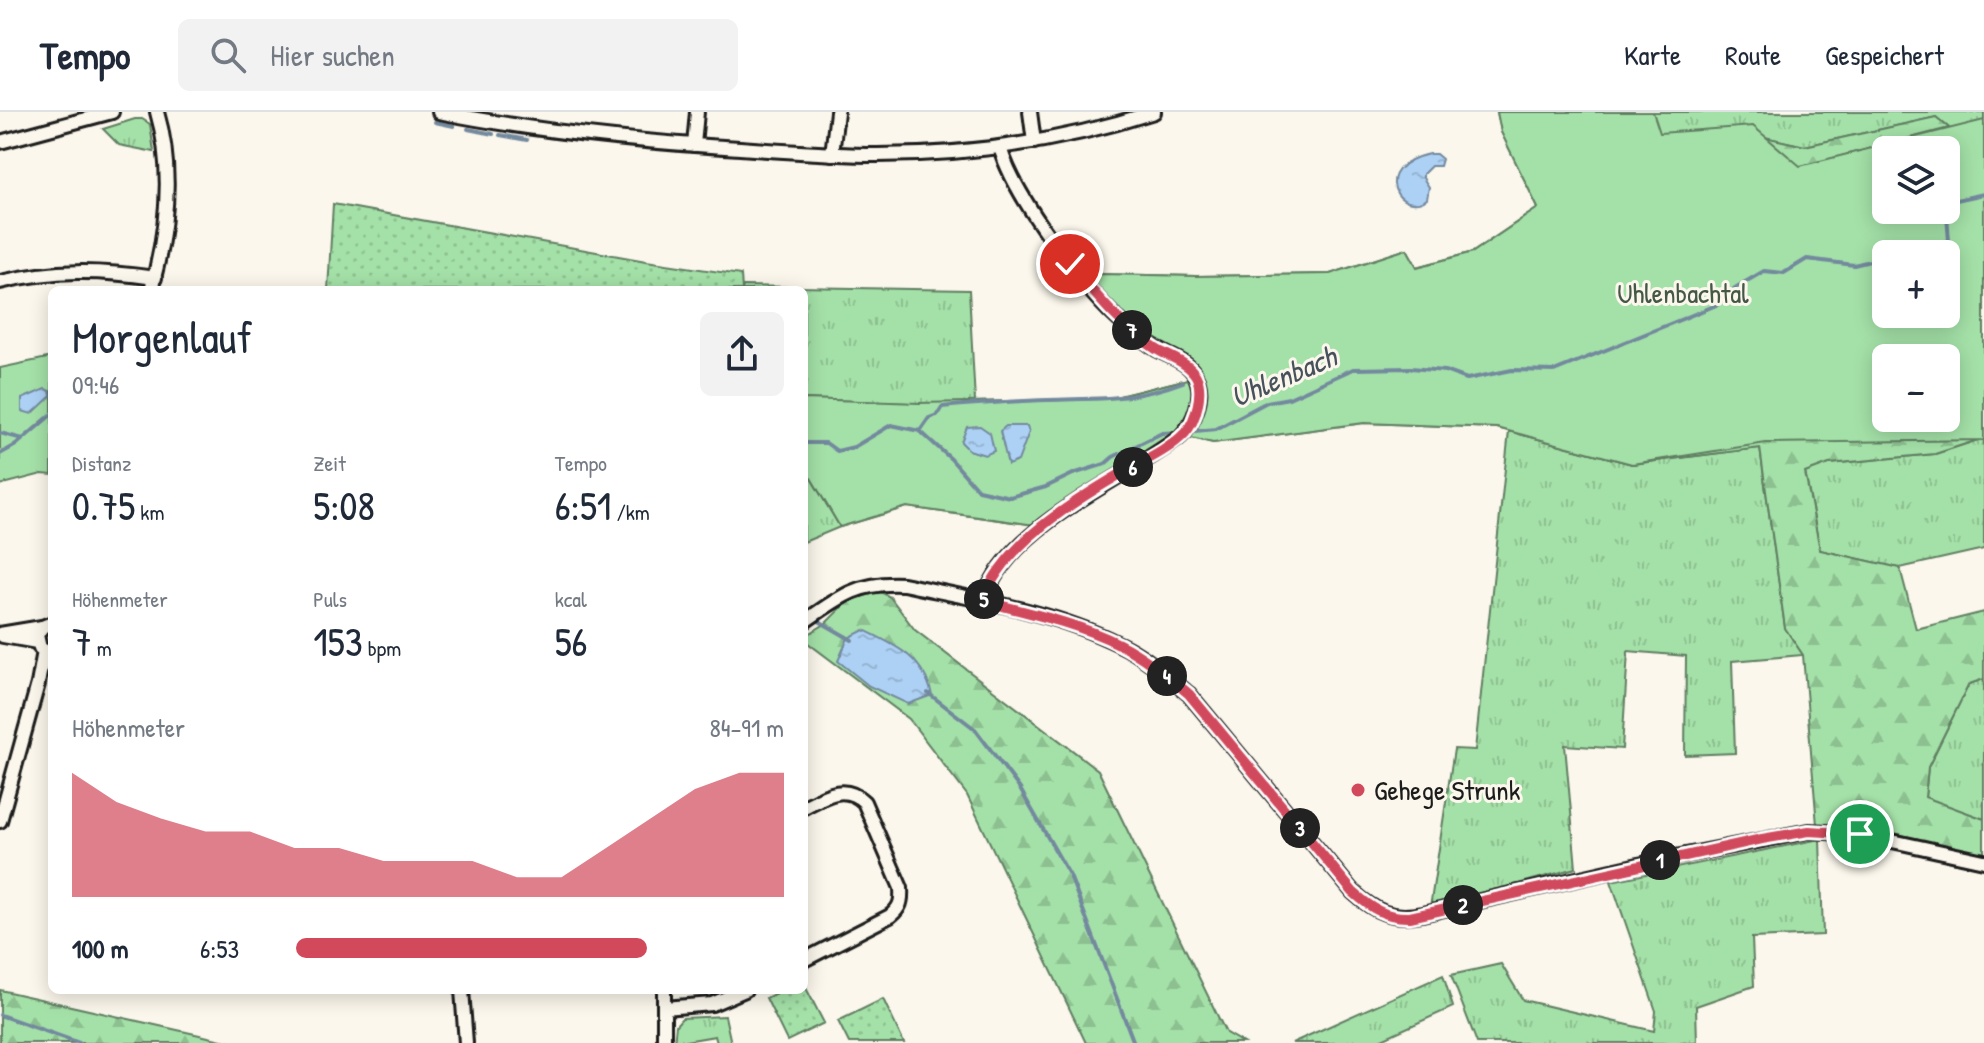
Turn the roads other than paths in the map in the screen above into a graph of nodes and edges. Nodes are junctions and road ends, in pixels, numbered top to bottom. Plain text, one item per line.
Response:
1 (112, 112) edge
2 (157, 112) edge
3 (439, 112) edge
4 (697, 112) edge
5 (837, 112) edge
6 (1030, 112) edge
7 (1154, 112) edge
8 (0, 142) edge
9 (1034, 142) junction
10 (694, 145) junction
11 (1000, 147) junction
12 (832, 154) junction
13 (0, 282) edge
14 (153, 284) edge
15 (983, 601) junction
16 (808, 619) edge
17 (48, 623) edge
18 (48, 624) edge
19 (0, 634) edge
20 (44, 649) edge
21 (48, 669) edge
22 (38, 684) junction
23 (808, 805) edge
24 (0, 821) edge
25 (1984, 861) edge
26 (808, 958) edge
27 (462, 994) edge
28 (664, 994) edge
29 (736, 994) edge
30 (664, 1008) junction
31 (466, 1043) edge
32 (664, 1043) edge

1 - 8 street
2 - 14 street
3 - 10 street
4 - 10 street
5 - 12 street
6 - 9 street
7 - 9 street
9 - 11 street
10 - 12 street
11 - 12 street
11 - 15 street
13 - 14 street
15 - 16 street
15 - 25 street
17 - 19 street
18 - 20 street
19 - 20 street
20 - 22 street
21 - 22 street
22 - 24 street
23 - 26 street
27 - 31 street
28 - 30 street
29 - 30 street
30 - 32 street

